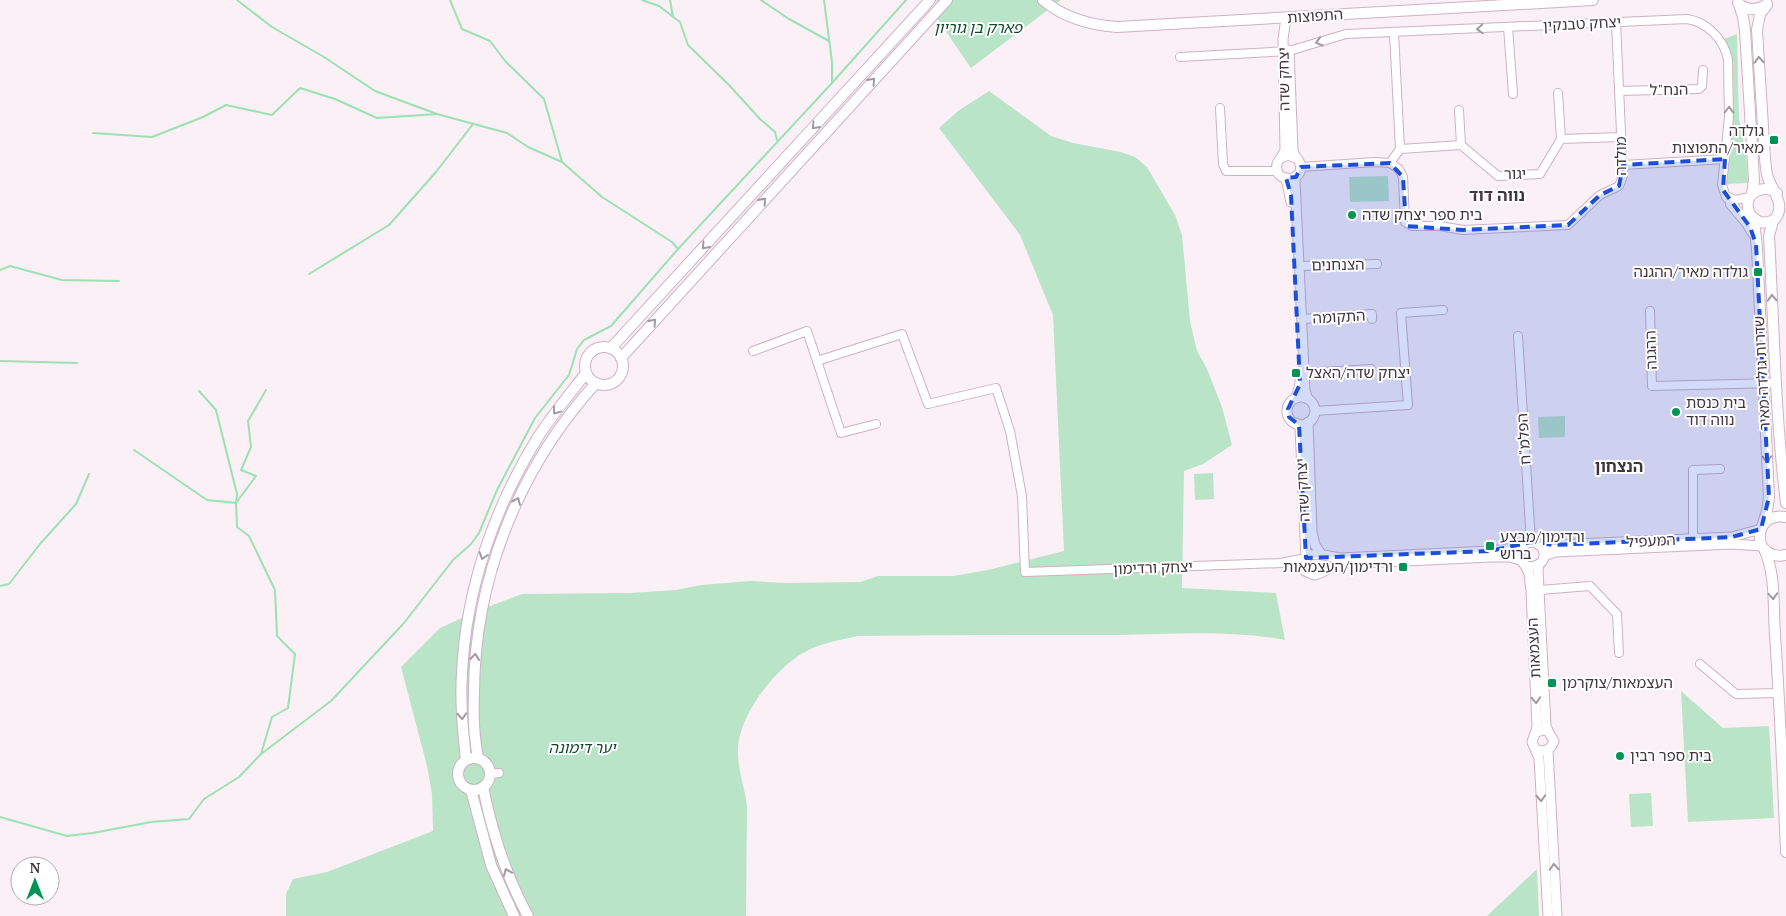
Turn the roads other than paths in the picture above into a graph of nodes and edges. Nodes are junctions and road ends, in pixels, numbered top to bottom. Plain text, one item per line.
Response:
1 (930, 0) edge
2 (947, 0) edge
3 (1043, 0) edge
4 (1593, 0) edge
5 (1737, 2) edge
6 (1769, 2) edge
7 (1286, 18) junction
8 (1616, 22) junction
9 (1508, 27) junction
10 (1394, 33) junction
11 (1286, 51) junction
12 (1180, 57) dead end
13 (1702, 70) dead end
14 (1619, 91) junction
15 (1558, 93) dead end
16 (1513, 94) dead end
17 (1220, 108) dead end
18 (1459, 110) dead end
19 (1621, 137) junction
20 (1561, 138) junction
21 (1461, 145) junction
22 (1400, 149) junction
23 (1295, 156) junction
24 (1281, 158) junction
25 (1725, 159) junction
26 (1390, 163) junction
27 (1623, 165) junction
28 (1301, 167) junction
29 (1278, 171) junction
30 (1296, 176) junction
31 (1286, 178) junction
32 (1724, 194) junction
33 (1751, 195) junction
34 (1781, 197) edge
35 (1732, 204) junction
36 (1752, 216) junction
37 (1779, 216) edge
38 (1756, 244) junction
39 (1377, 264) dead end
40 (1299, 266) junction
41 (1443, 310) dead end
42 (1650, 311) dead end
43 (1302, 319) junction
44 (1372, 319) dead end
45 (1518, 336) dead end
46 (611, 348) junction
47 (753, 350) dead end
48 (621, 358) junction
49 (817, 361) junction
50 (1372, 369) dead end
51 (586, 373) junction
52 (1305, 373) junction
53 (596, 383) junction
54 (1776, 383) junction
55 (1762, 384) junction
56 (1296, 398) junction
57 (1308, 399) junction
58 (1315, 411) junction
59 (1308, 422) junction
60 (1297, 423) junction
61 (876, 424) dead end
62 (1720, 469) dead end
63 (1786, 504) edge
64 (1786, 517) edge
65 (1761, 528) junction
66 (1693, 539) junction
67 (1531, 544) junction
68 (1763, 547) junction
69 (1322, 555) junction
70 (1786, 555) edge
71 (1542, 560) junction
72 (1305, 561) junction
73 (1522, 562) junction
74 (1328, 568) junction
75 (1540, 590) junction
76 (1619, 653) dead end
77 (1700, 664) dead end
78 (1779, 693) junction
79 (1536, 732) junction
80 (1548, 732) junction
81 (1536, 750) junction
82 (1548, 750) junction
83 (478, 758) junction
84 (466, 760) junction
85 (483, 787) junction
86 (471, 790) junction
87 (1786, 852) edge
88 (514, 916) edge
89 (528, 916) edge
90 (1548, 916) edge
91 (1557, 916) edge

1 -> 46 main road
48 -> 2 main road
3 - 7 main road, התפוצות
4 - 7 main road, התפוצות
5 - 6 main road
5 - 33 main road
34 -> 6 main road
7 - 11 street, יצחק שדה
8 - 9 street, יצחק טבנקין
8 - 14 street, מולדה
25 -> 8 street, יצחק טבנקין
9 -> 10 street, יצחק טבנקין
9 - 16 street
10 -> 11 street, יצחק טבנקין
10 - 22 street
11 - 12 street, יצחק טבנקין
11 - 23 street, יצחק שדה
11 - 24 street, יצחק שדה
13 - 14 street, הנח"ל
14 - 19 street, מולדה
15 - 20 street
17 - 29 street
18 - 21 street
19 - 20 street
19 - 27 street, מולדה
20 - 21 street, יגור
21 - 22 street
22 - 26 street
23 - 24 street
23 - 28 street
24 - 29 street
25 - 27 street
25 - 32 street, יצחק טבנקין
26 - 27 street, מולדה
26 - 28 street
28 - 30 street
29 - 31 street
30 - 31 street
30 - 40 street
31 - 56 street
32 - 33 street
32 - 35 street
33 - 34 main road
33 - 36 main road
34 - 37 main road
35 - 36 street
35 - 38 main road
36 - 37 main road
36 - 38 main road, שדרות גולדה מאיר
54 -> 37 main road, שדרות גולדה מאיר
38 - 55 main road, שדרות גולדה מאיר
39 - 40 street, הצנחנים
40 - 43 street
41 - 58 street
42 - 55 street, ההגנה
43 - 44 street, התקומה
43 - 52 street
45 - 67 street, הפלמ"ח
46 - 48 main road
46 - 51 main road
47 - 49 street
48 - 53 main road
49 - 61 street
49 - 72 street, יצחק ורדימון
50 - 52 street
51 - 53 main road
51 -> 84 main road
52 - 57 street
83 -> 53 main road
54 - 55 street, ההגנה
54 - 63 main road, שדרות גולדה מאיר
55 -> 65 main road, שדרות גולדה מאיר
56 - 57 street
56 - 60 street
57 - 58 street
58 - 59 street
59 - 60 street
59 - 69 street, יצחק שדה
60 - 72 street, יצחק שדה
62 - 66 street
64 - 65 main road
65 - 66 street, המעפיל
65 - 68 main road
66 - 67 street, המעפיל
67 - 69 street
67 - 71 street
67 - 73 street
68 - 70 main road
68 - 71 street, המעפיל
68 -> 78 main road
69 - 72 street
69 - 74 street
71 - 73 street
71 - 75 street, העצמאות
72 - 74 street
73 - 74 street
73 -> 79 street, העצמאות
75 - 76 street
75 - 80 street, העצמאות
77 - 78 street
78 - 87 main road
79 - 80 street
79 - 81 street
80 - 82 street
81 - 82 street
81 -> 90 street
91 -> 82 street
83 - 84 main road
83 - 85 main road
84 - 86 main road
85 - 86 main road
89 -> 85 main road
86 - 88 main road

